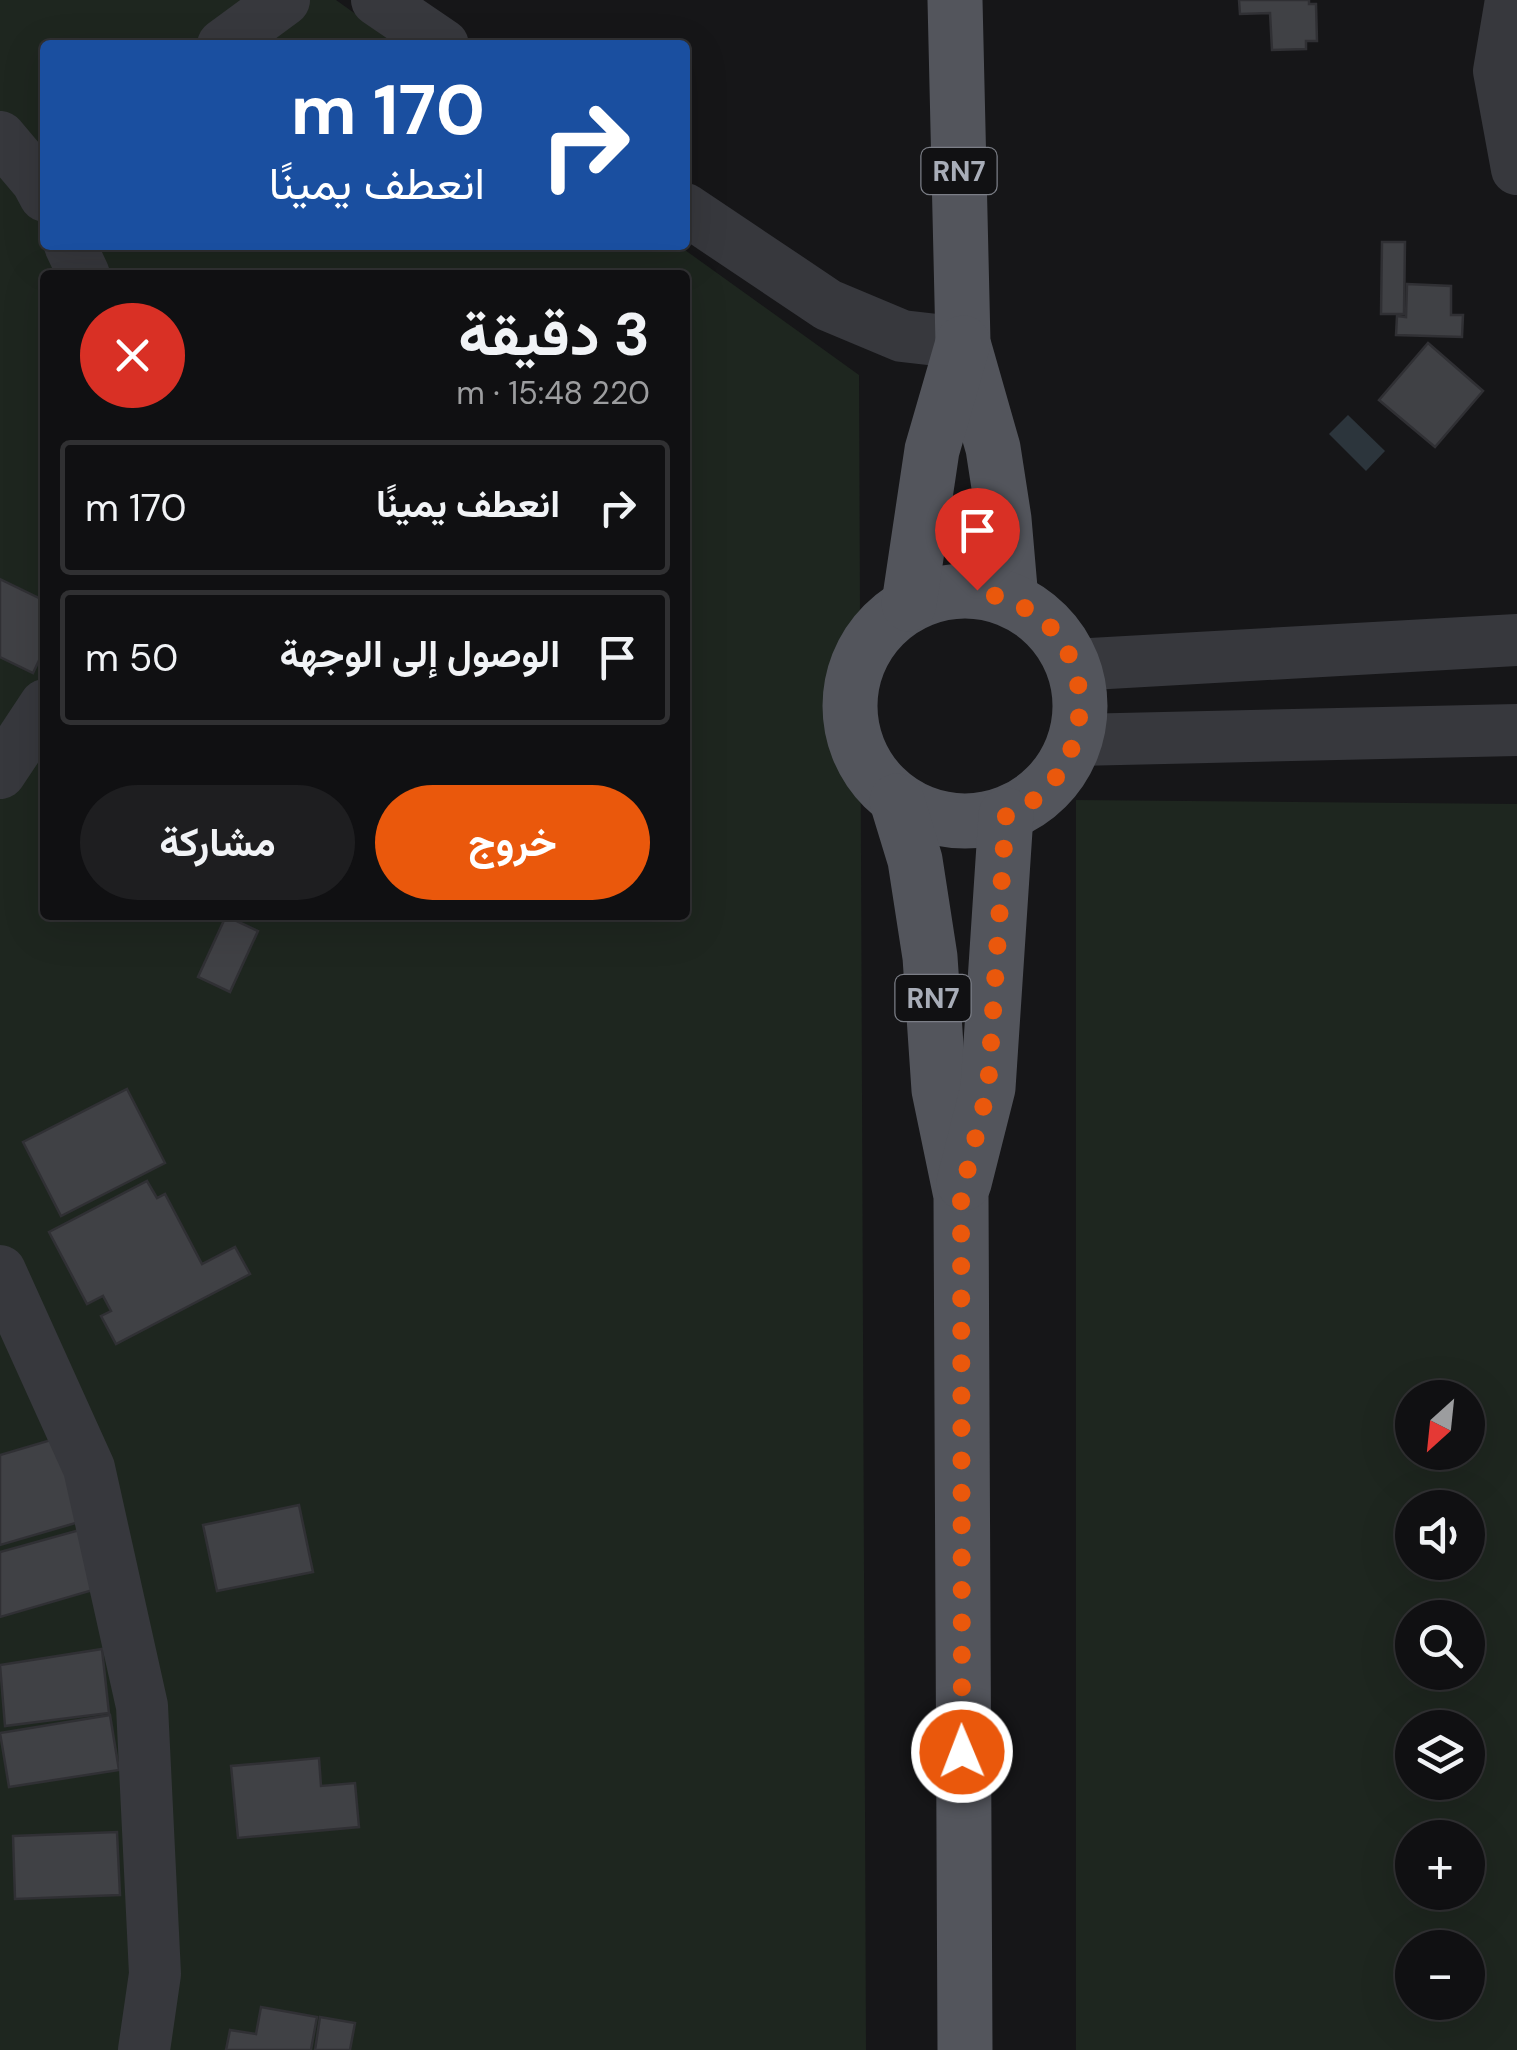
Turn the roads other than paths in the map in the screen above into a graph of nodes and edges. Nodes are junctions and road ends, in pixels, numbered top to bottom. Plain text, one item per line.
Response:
1 (284, 0) edge
2 (376, 0) edge
3 (956, 0) edge
4 (1510, 0) edge
5 (229, 40) edge
6 (436, 40) edge
7 (0, 137) edge
8 (1517, 169) edge
9 (40, 182) edge
10 (690, 212) edge
11 (964, 342) junction
12 (1011, 600) junction
13 (909, 604) junction
14 (1517, 640) edge
15 (1073, 665) junction
16 (40, 712) edge
17 (1517, 730) edge
18 (1076, 740) junction
19 (0, 773) edge
20 (897, 801) junction
21 (1006, 815) junction
22 (961, 1196) junction
23 (0, 1271) edge
24 (144, 2050) edge
25 (965, 2050) edge

1 - 5 street
2 - 6 street
3 - 11 main road, RN7
4 - 8 street
7 - 9 street
10 - 11 street
11 - 12 main road, RN7
11 - 13 main road, RN7
12 - 13 main road, RN7
12 - 15 main road, RN7
13 - 20 main road, RN7
14 - 15 street
15 - 18 main road, RN7
16 - 19 street
17 - 18 street
18 - 21 main road, RN7
20 - 21 main road, RN7
20 - 22 main road, RN7
21 - 22 main road, RN7
22 - 25 main road, RN7
23 - 24 street

